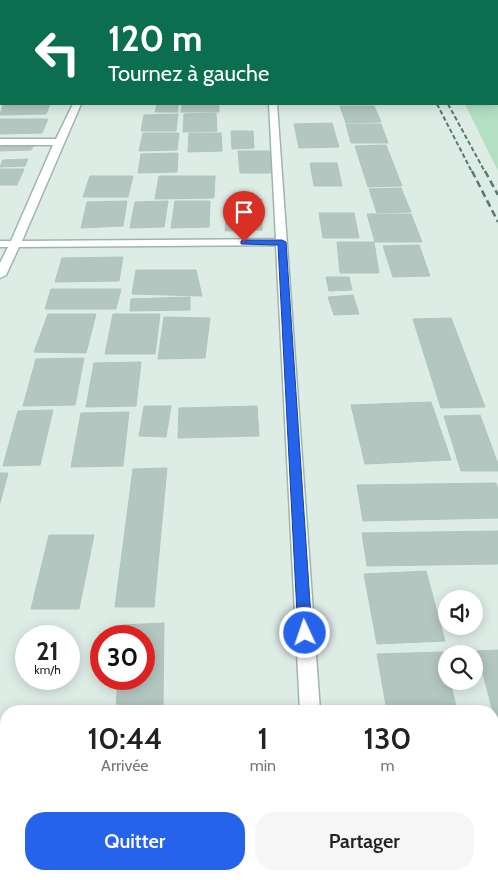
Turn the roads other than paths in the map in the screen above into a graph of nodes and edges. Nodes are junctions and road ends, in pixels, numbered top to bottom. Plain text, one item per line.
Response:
1 (76, 105) edge
2 (274, 105) edge
3 (0, 142) edge
4 (58, 142) junction
5 (282, 242) junction
6 (0, 244) edge
7 (16, 244) junction
8 (0, 275) edge
9 (310, 705) edge

1 - 4 street
2 - 5 street
3 - 4 street
4 - 7 street
5 - 7 street
5 - 9 street
6 - 7 street
7 - 8 street

